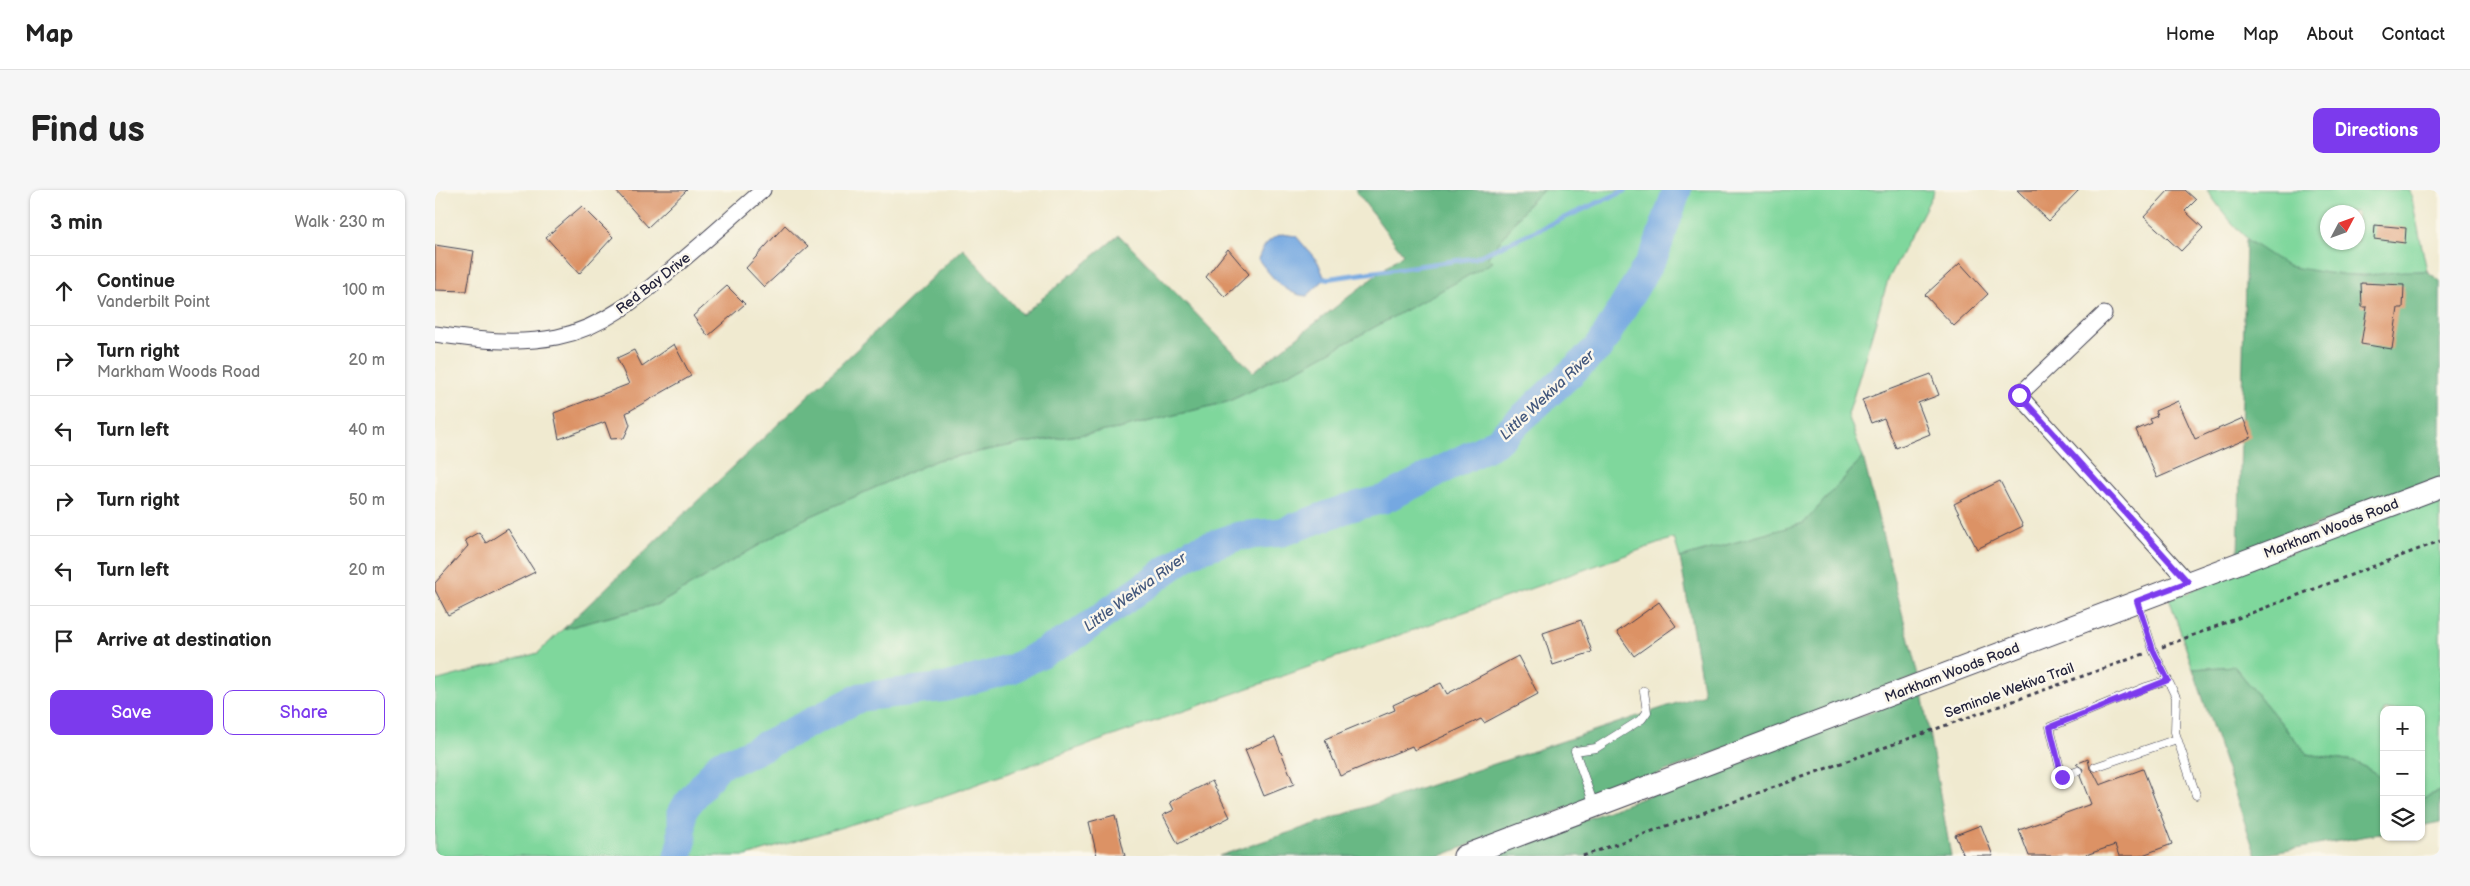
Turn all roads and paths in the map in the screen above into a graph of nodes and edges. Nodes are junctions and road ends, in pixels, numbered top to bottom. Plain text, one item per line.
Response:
1 (763, 190) edge
2 (2104, 314) dead end
3 (435, 334) edge
4 (2440, 487) edge
5 (2440, 540) edge
6 (2188, 582) junction
7 (2137, 601) junction
8 (2153, 650) junction
9 (2168, 680) junction
10 (1644, 691) dead end
11 (2177, 739) junction
12 (2095, 767) dead end
13 (2078, 771) dead end
14 (2196, 795) dead end
15 (1594, 807) junction
16 (1464, 856) edge
17 (1583, 856) edge

1 - 3 street, Red Bay Drive
2 - 6 street
4 - 6 main road, Markham Woods Road
5 - 8 path, Seminole Wekiva Trail
6 - 7 main road, Markham Woods Road
7 - 8 lane
7 - 15 main road, Markham Woods Road
8 - 9 lane
8 - 17 path, Seminole Wekiva Trail
9 - 11 lane
9 - 13 lane
10 - 15 lane
11 - 12 lane
11 - 14 lane
15 - 16 main road, Markham Woods Road

